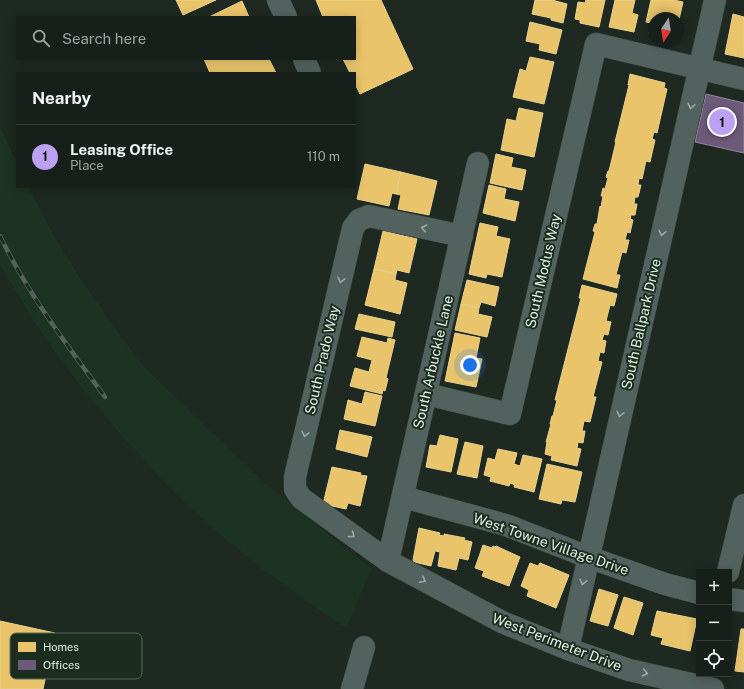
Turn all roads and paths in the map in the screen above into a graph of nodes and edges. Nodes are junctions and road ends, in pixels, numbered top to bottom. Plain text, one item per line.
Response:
1 (278, 0) edge
2 (715, 0) edge
3 (286, 16) edge
4 (304, 60) edge
5 (699, 68) junction
6 (310, 72) edge
7 (744, 79) edge
8 (478, 163) dead end
9 (462, 236) junction
10 (426, 394) junction
11 (403, 497) junction
12 (744, 505) edge
13 (588, 557) junction
14 (388, 562) junction
15 (729, 569) edge
16 (696, 592) edge
17 (732, 599) edge
18 (744, 601) edge
19 (364, 647) dead end
20 (568, 649) junction
21 (708, 683) edge
22 (352, 689) edge

1 - 3 street
2 - 5 street, South Ballpark Drive
4 - 6 street
5 - 7 street
5 - 10 street, South Modus Way
5 -> 13 street, South Ballpark Drive
8 - 9 street, South Arbuckle Lane
9 - 10 street, South Arbuckle Lane
9 -> 14 street, South Prado Way
10 - 11 street, South Arbuckle Lane
11 - 13 street, West Towne Village Drive
11 - 14 street, South Arbuckle Lane
12 - 15 street
13 - 16 street, West Towne Village Drive
13 -> 20 street, South Ballpark Drive
14 -> 20 street, West Perimeter Drive
17 - 18 street
19 - 22 street
20 -> 21 street, West Perimeter Drive

